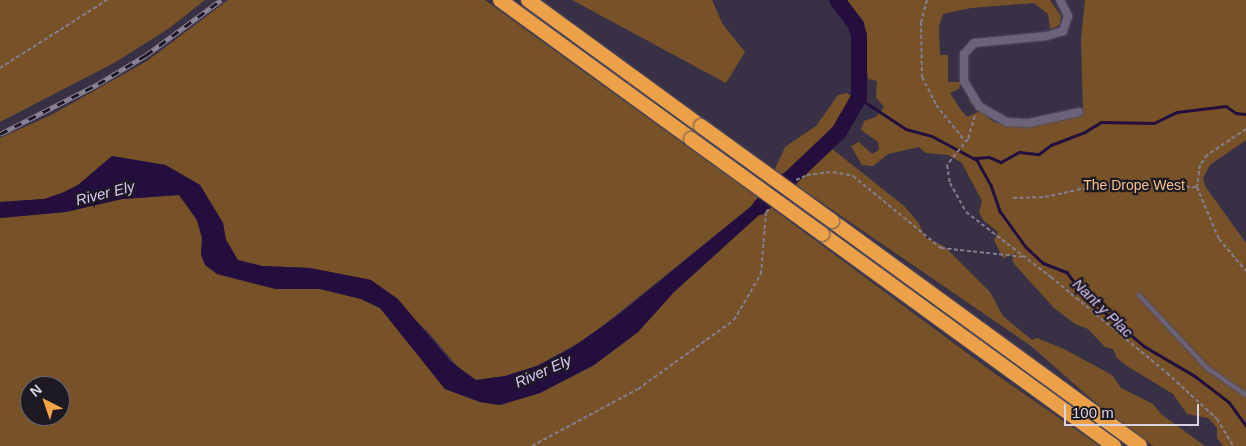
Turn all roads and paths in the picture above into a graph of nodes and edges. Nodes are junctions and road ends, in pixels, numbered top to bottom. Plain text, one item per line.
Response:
1 (107, 0) edge
2 (500, 0) edge
3 (528, 0) edge
4 (927, 0) edge
5 (1060, 0) edge
6 (0, 68) edge
7 (1079, 112) dead end
8 (976, 116) dead end
9 (1246, 129) edge
10 (966, 142) junction
11 (790, 186) dead end
12 (1197, 187) junction
13 (1013, 198) dead end
14 (772, 206) dead end
15 (1025, 257) junction
16 (1246, 271) edge
17 (1139, 295) dead end
18 (1246, 395) edge
19 (532, 446) edge
20 (1114, 446) edge
21 (1140, 446) edge
22 (1233, 446) edge

1 - 6 path
2 - 20 highway, bridge
3 - 21 highway, bridge
4 - 10 path
5 - 7 street
8 - 10 path
9 - 12 path
10 - 15 path
11 - 15 path
12 - 13 path
12 - 16 path
14 - 19 path
15 - 22 path
17 - 18 lane

